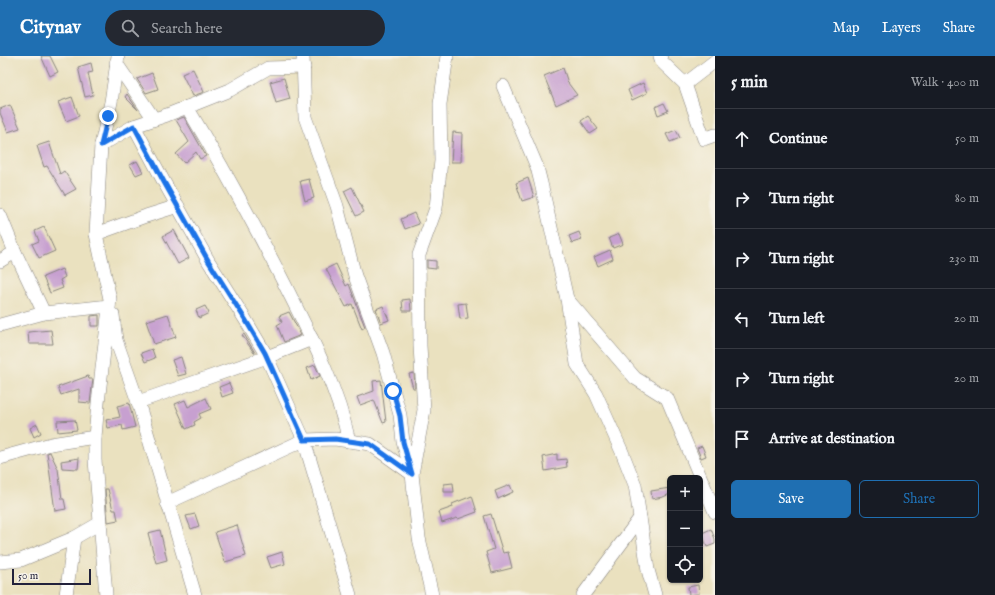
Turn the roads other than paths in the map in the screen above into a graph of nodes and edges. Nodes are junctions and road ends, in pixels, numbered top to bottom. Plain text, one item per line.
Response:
1 (447, 56) edge
2 (660, 56) edge
3 (117, 60) edge
4 (304, 61) edge
5 (715, 61) edge
6 (685, 84) junction
7 (503, 86) dead end
8 (187, 107) junction
9 (154, 119) junction
10 (134, 126) junction
11 (715, 135) edge
12 (101, 145) junction
13 (178, 206) junction
14 (0, 215) edge
15 (96, 234) junction
16 (15, 252) junction
17 (0, 261) edge
18 (567, 299) junction
19 (109, 303) junction
20 (44, 313) junction
21 (0, 325) edge
22 (312, 339) junction
23 (266, 357) junction
24 (138, 402) junction
25 (95, 436) junction
26 (304, 440) junction
27 (349, 441) junction
28 (0, 458) edge
29 (412, 474) junction
30 (709, 482) edge
31 (715, 491) edge
32 (167, 504) junction
33 (715, 512) edge
34 (640, 518) junction
35 (100, 523) junction
36 (74, 538) junction
37 (0, 562) edge
38 (66, 595) edge
39 (106, 595) edge
40 (194, 595) edge
41 (350, 595) edge
42 (432, 595) edge
43 (583, 595) edge
44 (655, 595) edge

1 - 29 street
2 - 6 street
3 - 9 street
3 - 12 street
4 - 8 street
4 - 29 street
5 - 6 street
6 - 11 street
7 - 18 street
8 - 9 street
8 - 22 street
9 - 10 street
10 - 12 street
10 - 13 street
12 - 15 street
13 - 15 street
13 - 23 street
14 - 16 street
15 - 19 street
16 - 17 street
16 - 20 street
18 - 30 street
18 - 34 street
19 - 20 street
19 - 24 street
19 - 25 street
20 - 21 street
22 - 23 street
22 - 27 street
23 - 24 street
23 - 26 street
24 - 32 street
25 - 28 street
25 - 35 street
26 - 27 street
26 - 32 street
26 - 41 street
27 - 29 street
29 - 42 street
30 - 31 street
30 - 33 street
32 - 40 street
34 - 43 street
34 - 44 street
35 - 36 street
35 - 39 street
36 - 37 street
36 - 38 street

